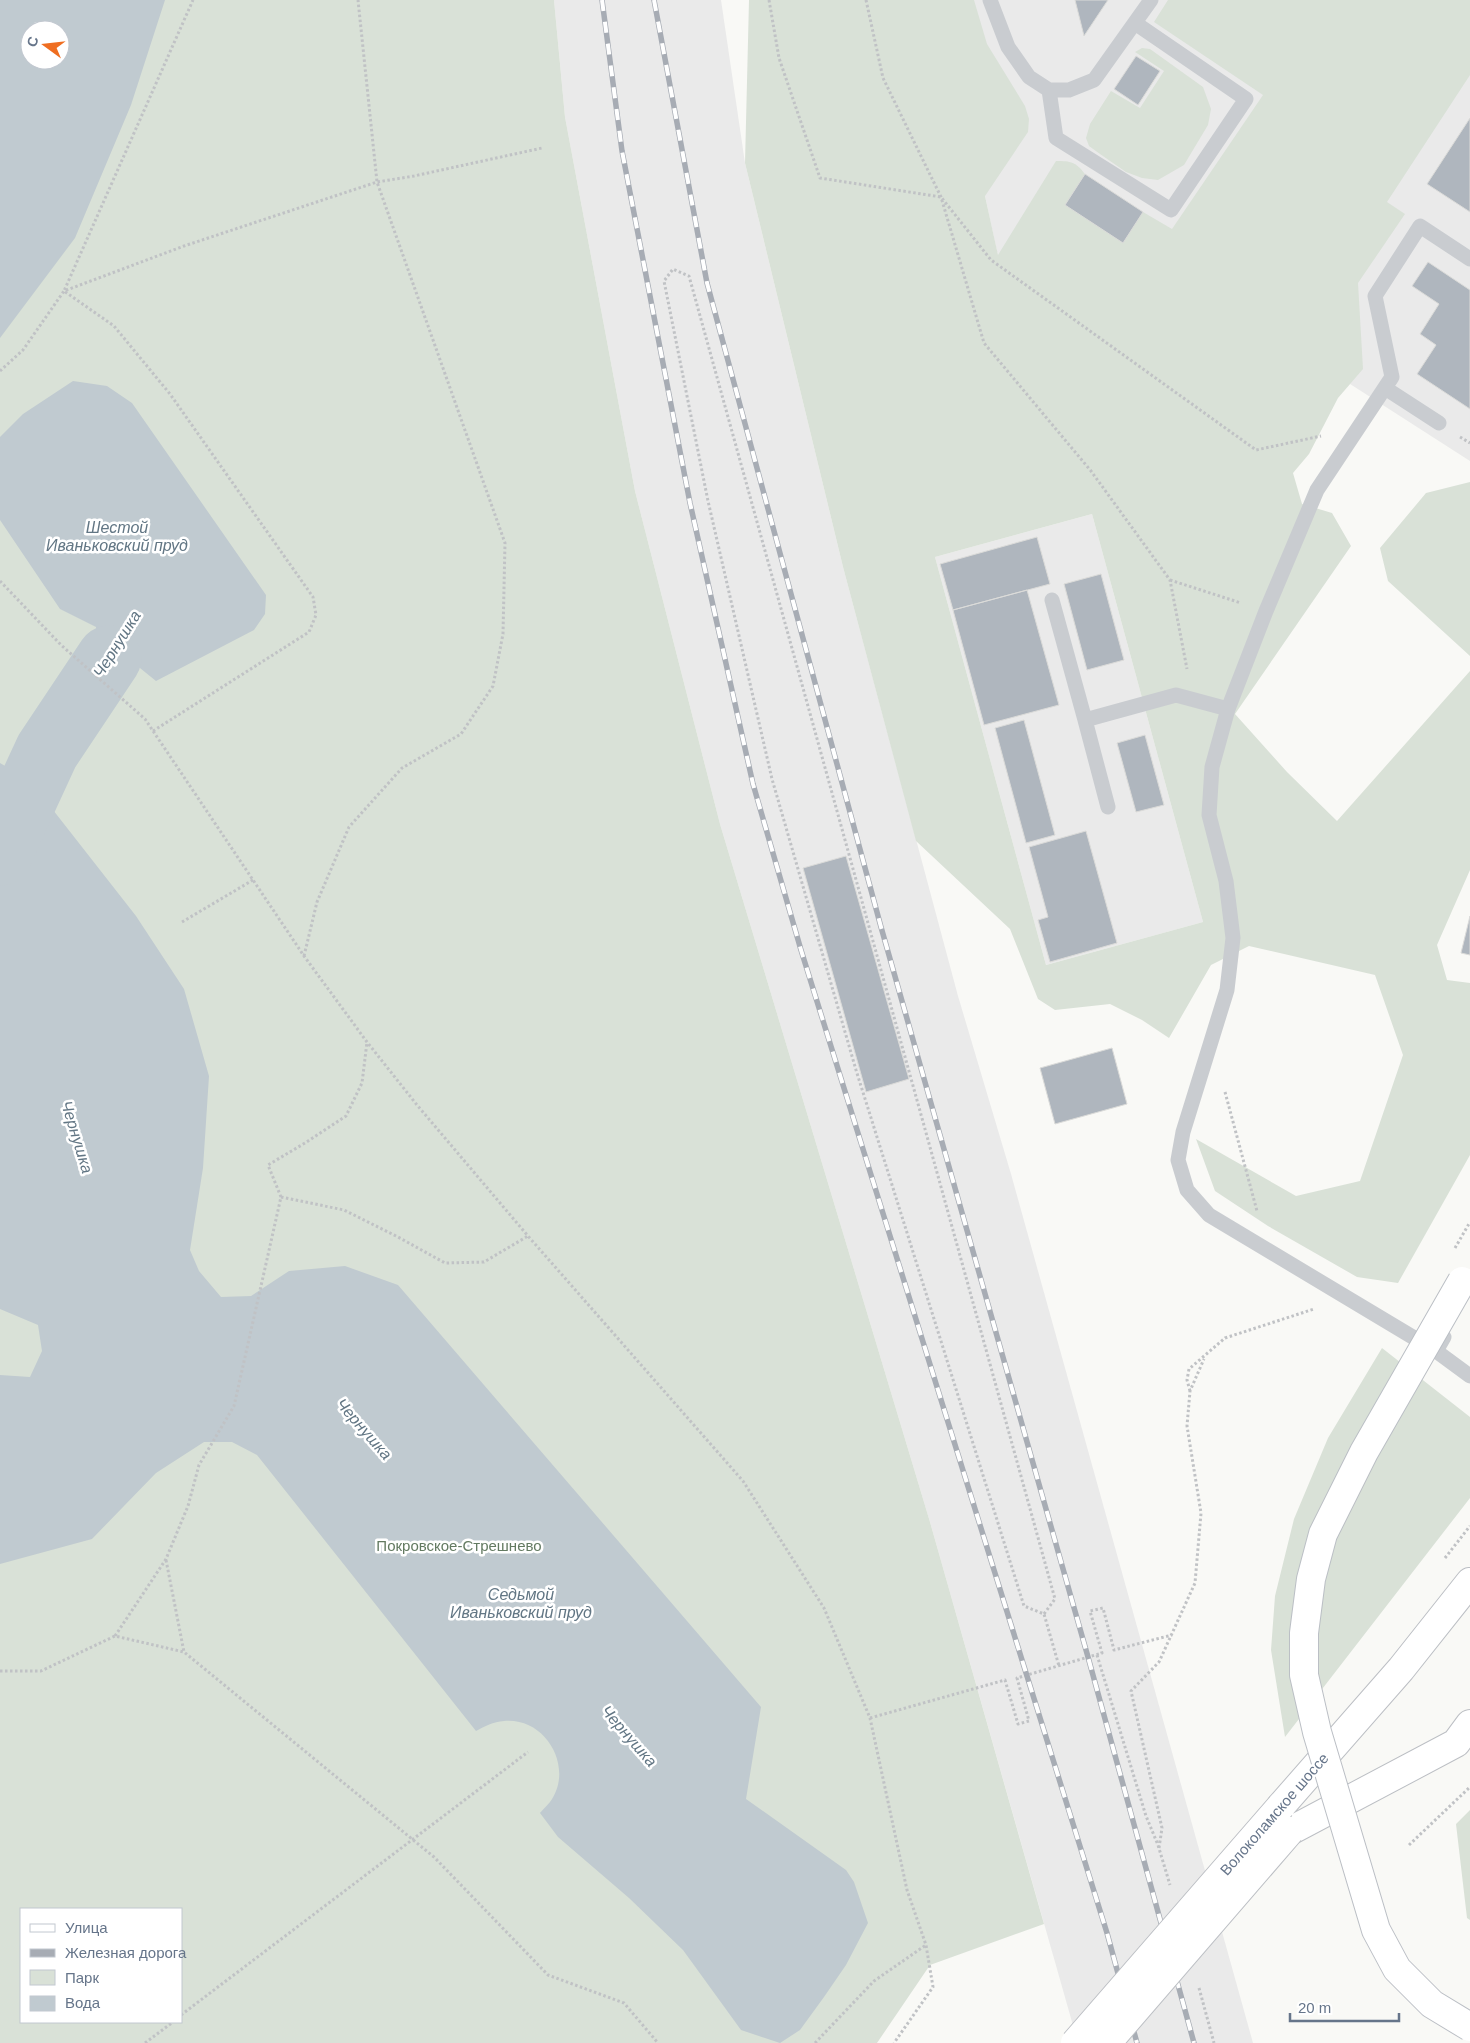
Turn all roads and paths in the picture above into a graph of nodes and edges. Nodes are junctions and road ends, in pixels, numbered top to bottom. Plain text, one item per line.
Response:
1 (193, 0) edge
2 (358, 0) edge
3 (769, 0) edge
4 (866, 0) edge
5 (990, 0) edge
6 (1151, 0) edge
7 (1135, 23) junction
8 (1049, 90) junction
9 (542, 148) dead end
10 (377, 182) junction
11 (941, 197) junction
12 (1470, 259) edge
13 (64, 290) junction
14 (0, 371) edge
15 (1385, 388) junction
16 (1371, 408) junction
17 (1439, 423) dead end
18 (1170, 580) junction
19 (0, 581) edge
20 (1052, 600) dead end
21 (1266, 611) junction
22 (1192, 699) junction
23 (1228, 708) junction
24 (1085, 720) junction
25 (153, 731) junction
26 (1108, 807) dead end
27 (253, 880) junction
28 (182, 922) dead end
29 (304, 956) junction
30 (366, 1042) junction
31 (1224, 1090) dead end
32 (281, 1197) junction
33 (1259, 1219) dead end
34 (1470, 1222) edge
35 (528, 1236) junction
36 (1452, 1253) dead end
37 (1466, 1287) edge
38 (1348, 1297) junction
39 (1436, 1351) junction
40 (1204, 1359) junction
41 (1470, 1376) edge
42 (1190, 1392) junction
43 (166, 1559) junction
44 (1470, 1582) edge
45 (1044, 1614) junction
46 (1172, 1634) junction
47 (115, 1636) junction
48 (184, 1652) junction
49 (1096, 1655) junction
50 (1058, 1666) junction
51 (0, 1671) edge
52 (870, 1718) junction
53 (1470, 1724) edge
54 (528, 1752) dead end
55 (1470, 1787) edge
56 (412, 1839) junction
57 (1409, 1845) dead end
58 (1159, 1848) junction
59 (1172, 1894) dead end
60 (926, 1945) junction
61 (1198, 1987) dead end
62 (182, 2014) edge
63 (172, 2023) edge
64 (1470, 2027) edge
65 (145, 2043) edge
66 (658, 2043) edge
67 (815, 2043) edge
68 (894, 2043) edge
69 (1074, 2043) edge
70 (1107, 2043) edge
71 (1214, 2043) edge

1 - 13 path
2 - 10 path
3 - 11 path
4 - 11 path
5 - 8 lane
6 - 7 lane
7 - 8 lane
7 - 8 lane
9 - 10 path
10 - 13 path
10 - 29 path
11 - 16 path
11 - 18 path
12 - 15 lane
13 - 14 path
13 - 25 path
15 - 16 lane
15 - 17 lane
16 - 21 lane
18 - 21 path
18 - 22 path
19 - 25 path
20 - 24 lane
21 - 23 lane
22 - 23 lane
22 - 24 lane
23 - 38 lane
24 - 26 lane
25 - 27 path
27 - 28 path
27 - 29 path
29 - 30 path
30 - 32 path
30 - 35 path
31 - 33 path
32 - 35 path
32 - 43 path
34 - 36 path
35 - 52 path
37 - 39 lane
37 - 64 main road, bridge
38 - 39 lane
38 - 40 path
39 - 41 lane
40 - 42 path
40 - 42 path
42 - 46 path
43 - 47 path
43 - 48 path
44 - 69 main road, Волоколамское шоссе, bridge
45 - 45 path
45 - 50 path
46 - 49 path
46 - 58 path
47 - 48 path
47 - 51 path
48 - 56 path
49 - 50 path
49 - 58 path
50 - 52 path
52 - 60 path
53 - 70 main road, Волоколамское шоссе, bridge
54 - 56 path
55 - 57 path
56 - 62 path
56 - 66 path
58 - 59 path
60 - 67 path
60 - 68 path
61 - 71 path
63 - 65 path

